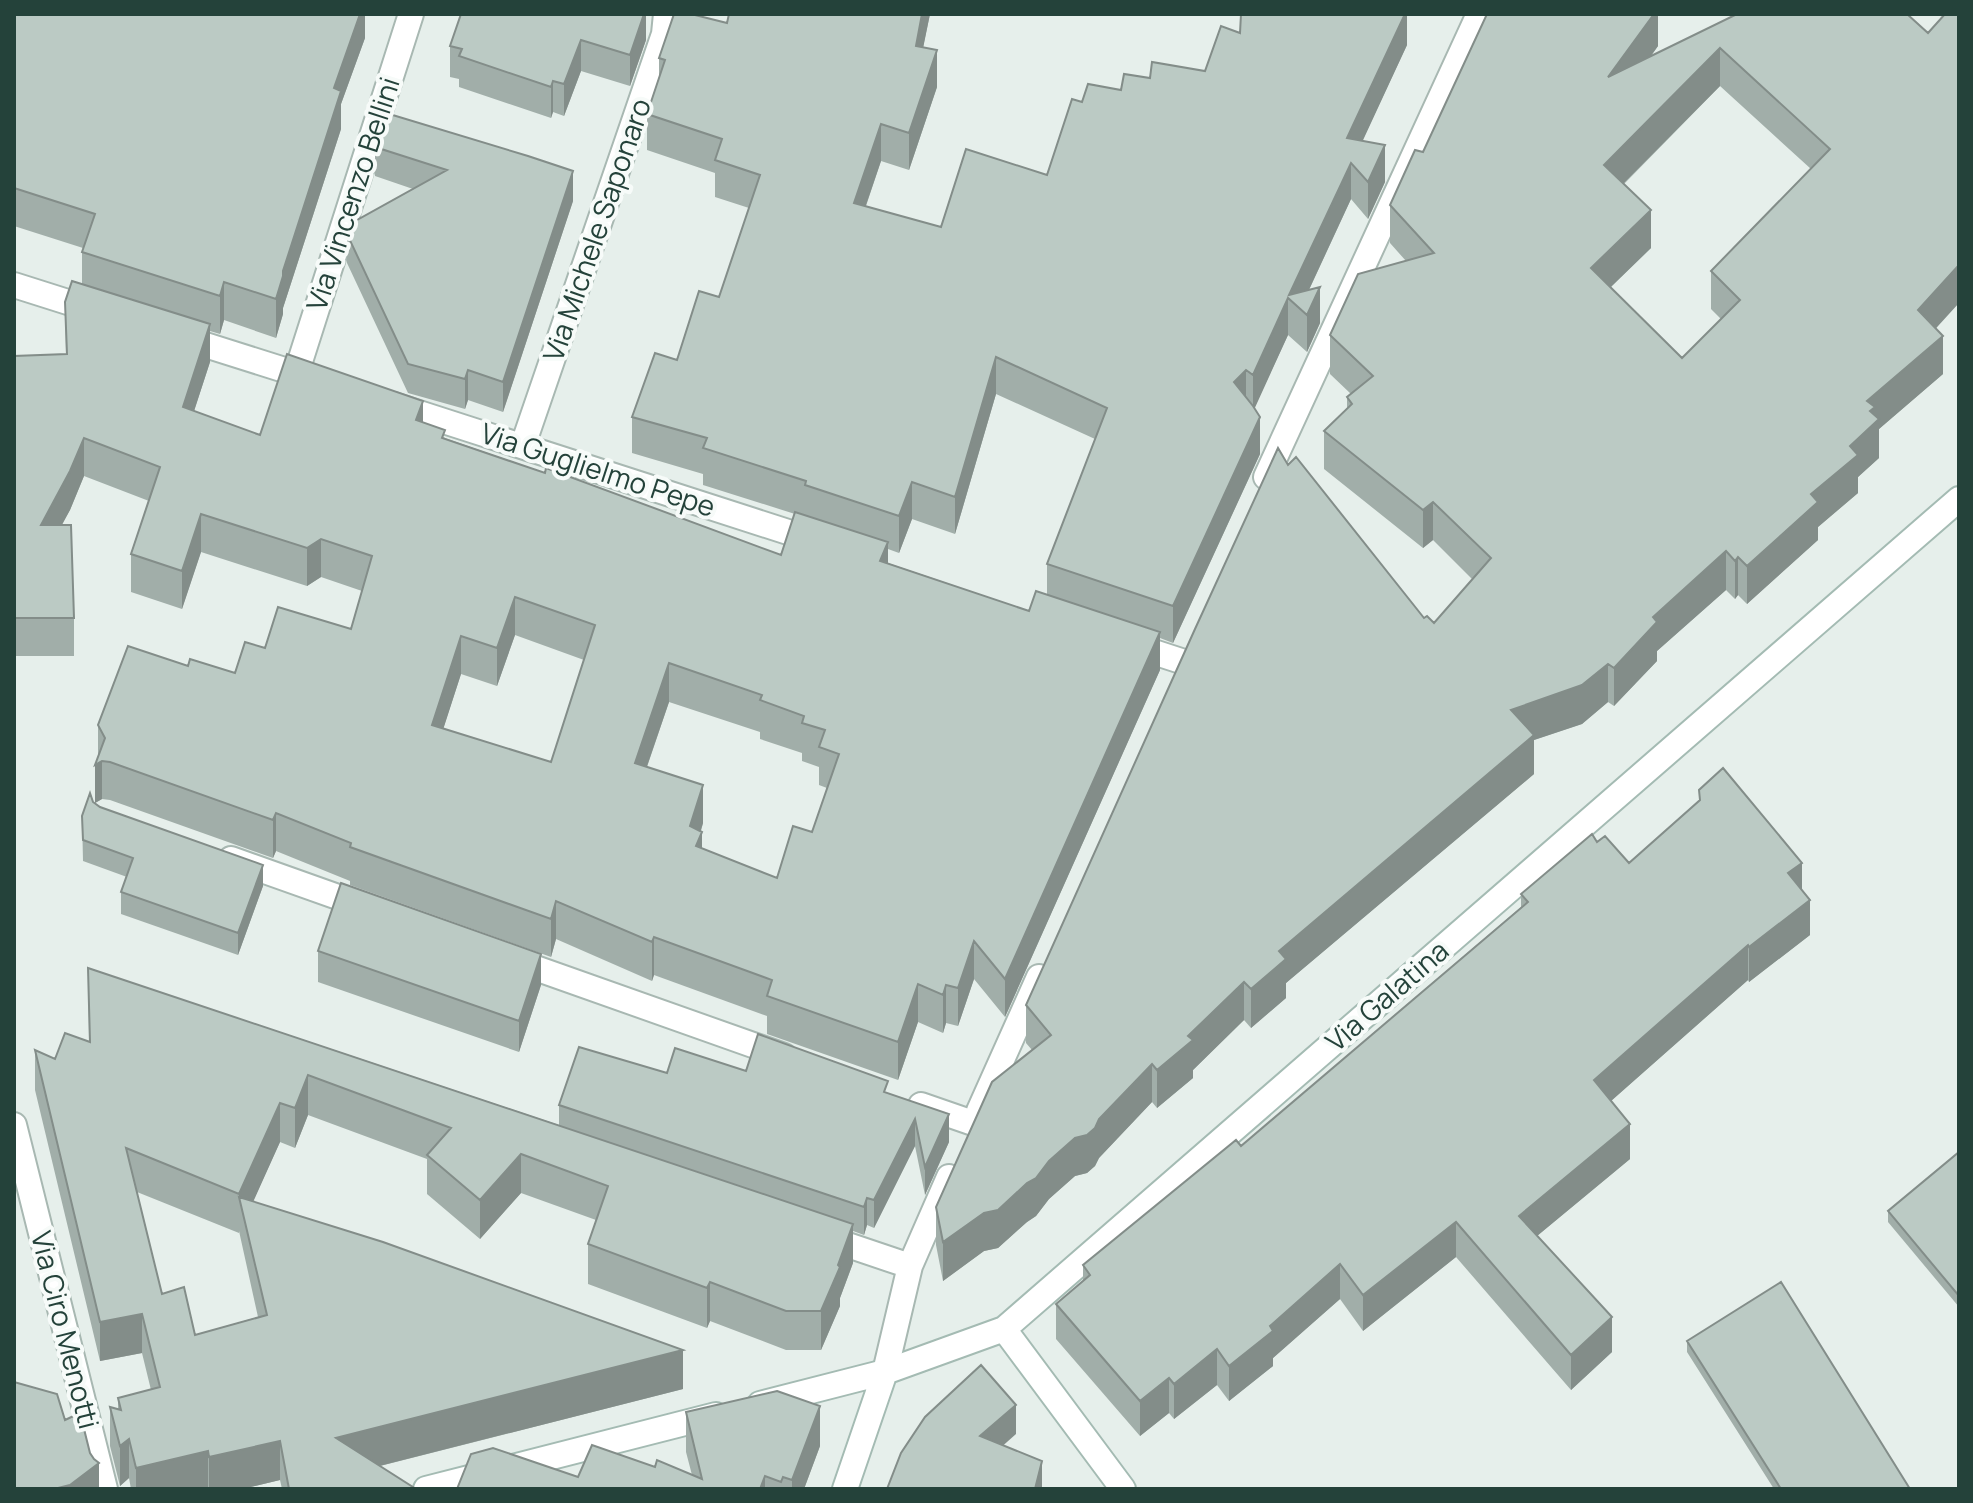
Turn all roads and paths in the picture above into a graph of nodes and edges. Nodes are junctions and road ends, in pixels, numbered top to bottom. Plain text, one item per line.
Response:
1 (411, 14) edge
2 (666, 14) edge
3 (1479, 14) edge
4 (14, 285) edge
5 (118, 318) edge
6 (162, 332) edge
7 (296, 374) junction
8 (341, 388) edge
9 (372, 398) edge
10 (523, 445) junction
11 (1959, 499) edge
12 (1254, 503) edge
13 (837, 548) edge
14 (1106, 637) edge
15 (1181, 661) edge
16 (209, 851) edge
17 (389, 915) edge
18 (1051, 950) edge
19 (494, 953) edge
20 (808, 1065) edge
21 (898, 1097) edge
22 (14, 1125) edge
23 (967, 1138) junction
24 (804, 1230) edge
25 (910, 1266) junction
26 (1004, 1329) junction
27 (885, 1372) junction
28 (105, 1489) edge
29 (426, 1489) edge
30 (845, 1489) edge
31 (1123, 1489) edge

1 - 7 street, Via Vincenzo Bellini
2 - 10 street, Via Michele Saponaro
3 - 12 street
4 - 5 street
6 - 7 street
7 - 8 street
9 - 10 street, Via Guglielmo Pepe
10 - 13 street, Via Guglielmo Pepe
11 - 26 street, Via Galatina
14 - 15 street
16 - 17 street
18 - 23 street
19 - 20 street
21 - 23 street
22 - 28 street, Via Ciro Menotti
23 - 25 street
24 - 25 street
25 - 27 street
26 - 27 street, Via Galatina
26 - 31 street
27 - 29 street, Via Galatina
27 - 30 street

